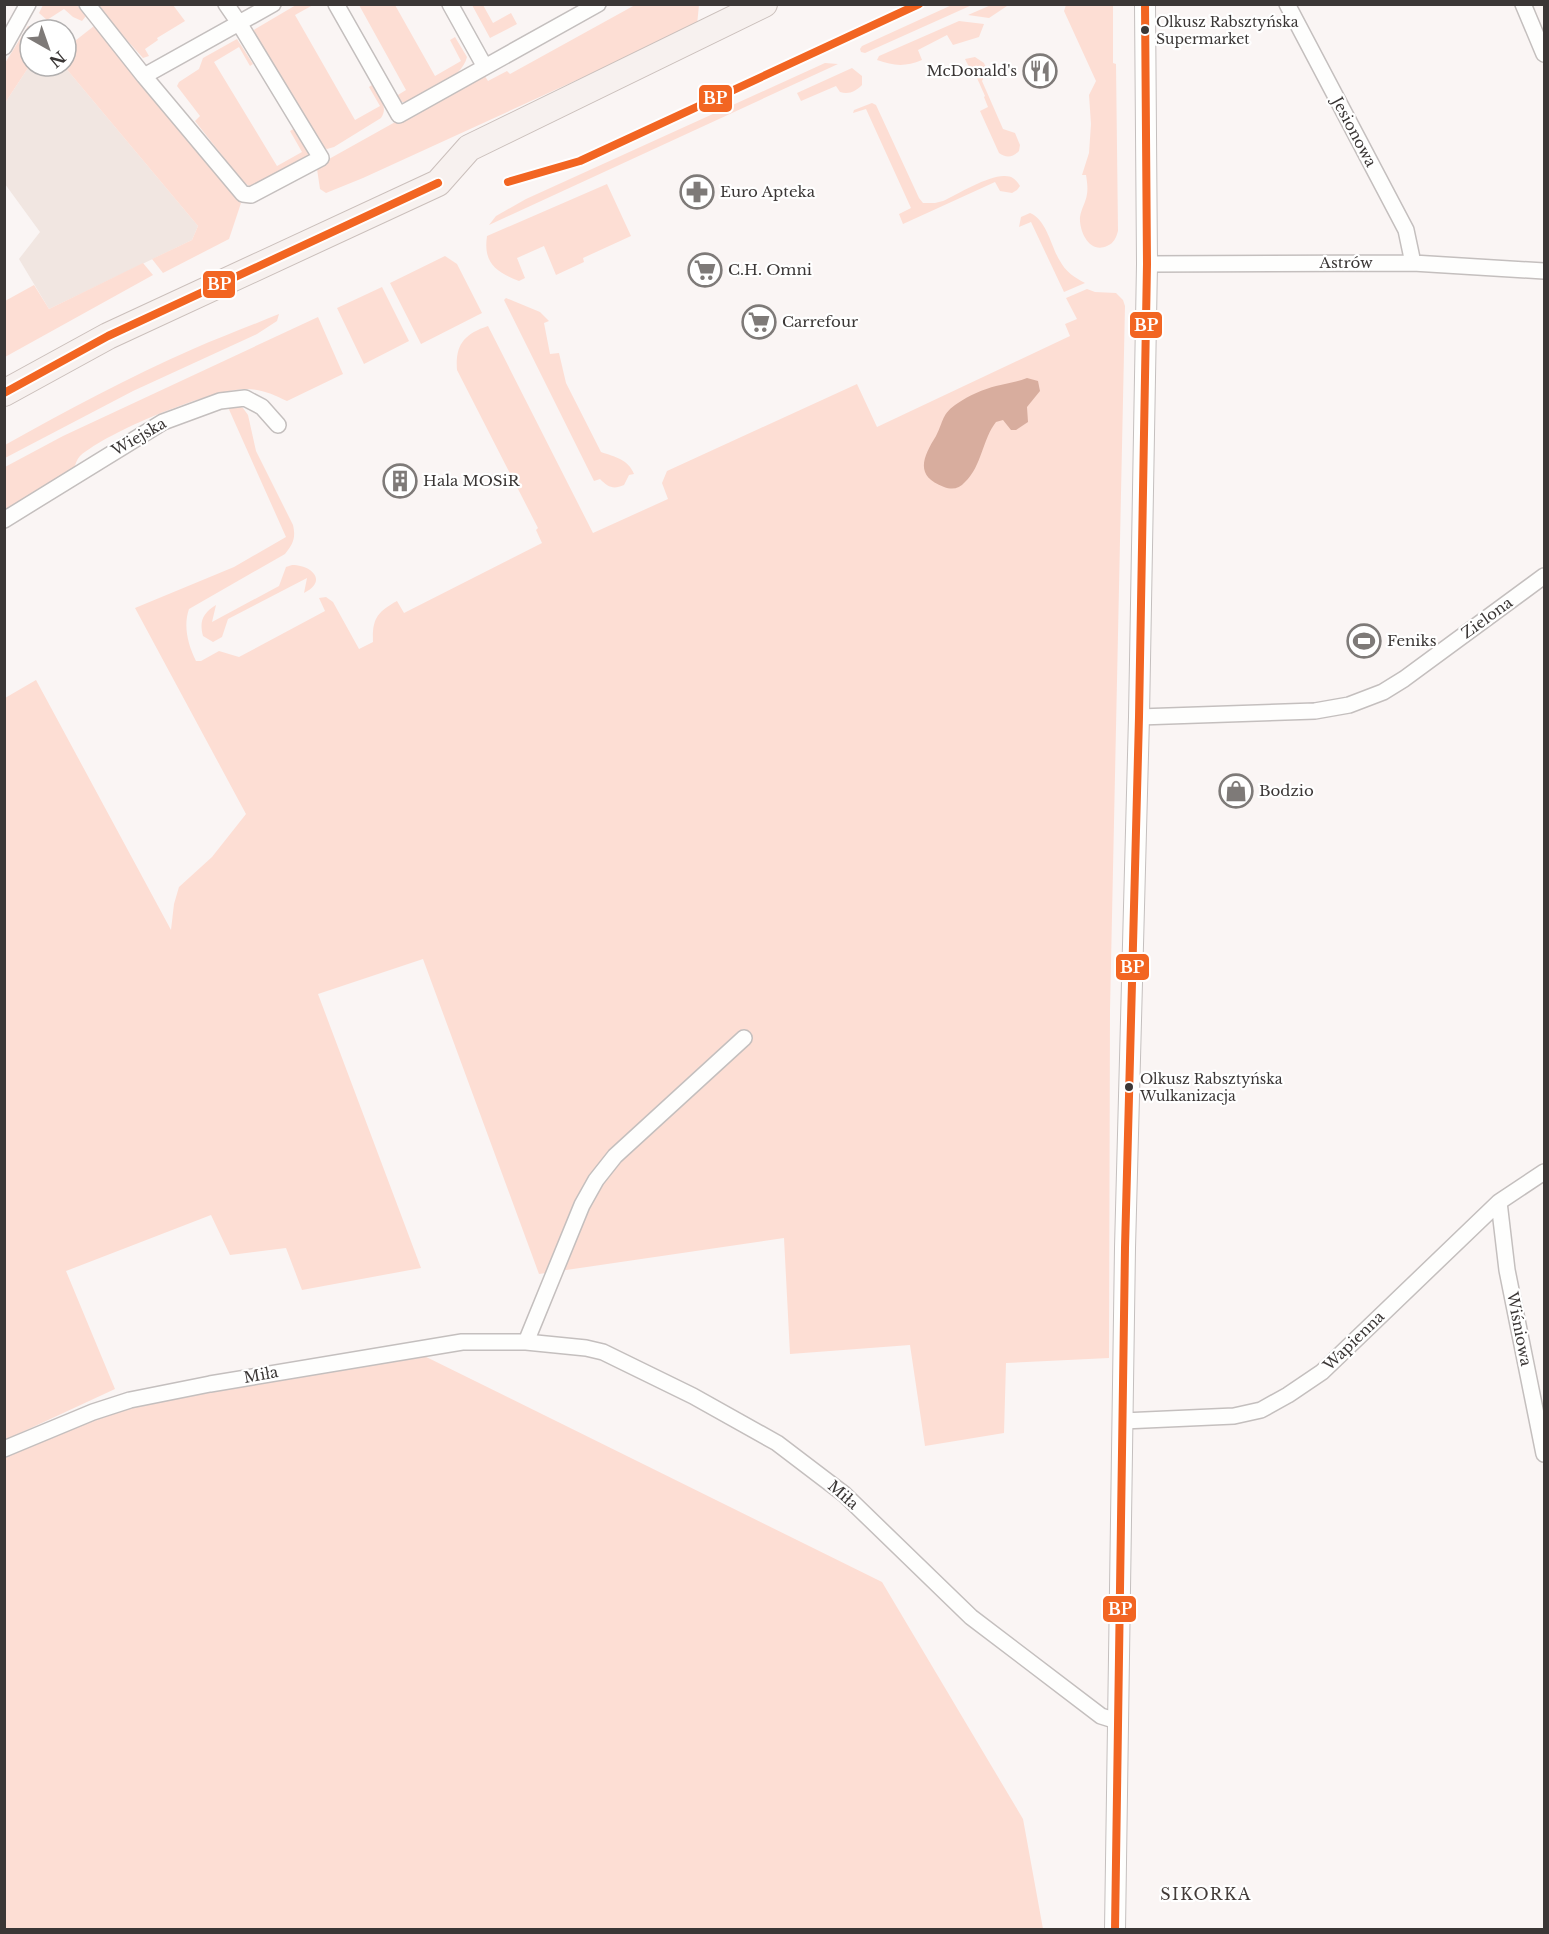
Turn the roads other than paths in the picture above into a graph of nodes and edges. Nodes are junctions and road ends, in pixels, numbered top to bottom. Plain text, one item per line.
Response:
1 (28, 4) edge
2 (87, 4) edge
3 (226, 4) edge
4 (273, 4) edge
5 (336, 4) edge
6 (450, 4) edge
7 (598, 4) edge
8 (764, 4) edge
9 (1144, 4) edge
10 (1287, 4) edge
11 (1524, 4) edge
12 (239, 23) junction
13 (4, 47) edge
14 (1545, 54) edge
15 (485, 67) junction
16 (144, 76) junction
17 (1413, 263) junction
18 (1147, 264) junction
19 (1545, 271) edge
20 (4, 393) edge
21 (278, 425) dead end
22 (4, 520) edge
23 (1545, 576) edge
24 (1139, 717) junction
25 (744, 1038) dead end
26 (1545, 1172) edge
27 (1498, 1202) junction
28 (526, 1342) junction
29 (1123, 1421) junction
30 (4, 1449) edge
31 (1545, 1454) edge
32 (1117, 1721) junction
33 (1115, 1929) edge

1 - 13 street
2 - 16 street
3 - 12 street
4 - 12 street
5 - 15 street
6 - 15 street
7 - 15 street
8 - 20 main road
9 - 18 street
10 - 17 street, Jesionowa
11 - 14 street
12 - 16 street
12 - 16 street
17 - 18 street, Astrów
17 - 19 street, Astrów
18 - 24 street
21 - 22 street, Wiejska
23 - 24 street, Zielona
24 - 29 street
25 - 28 street
26 - 27 street, Wapienna
27 - 29 street, Wapienna
27 - 31 street, Wiśniowa
28 - 30 street, Miła
28 - 32 street, Miła
29 - 32 street
32 - 33 street

